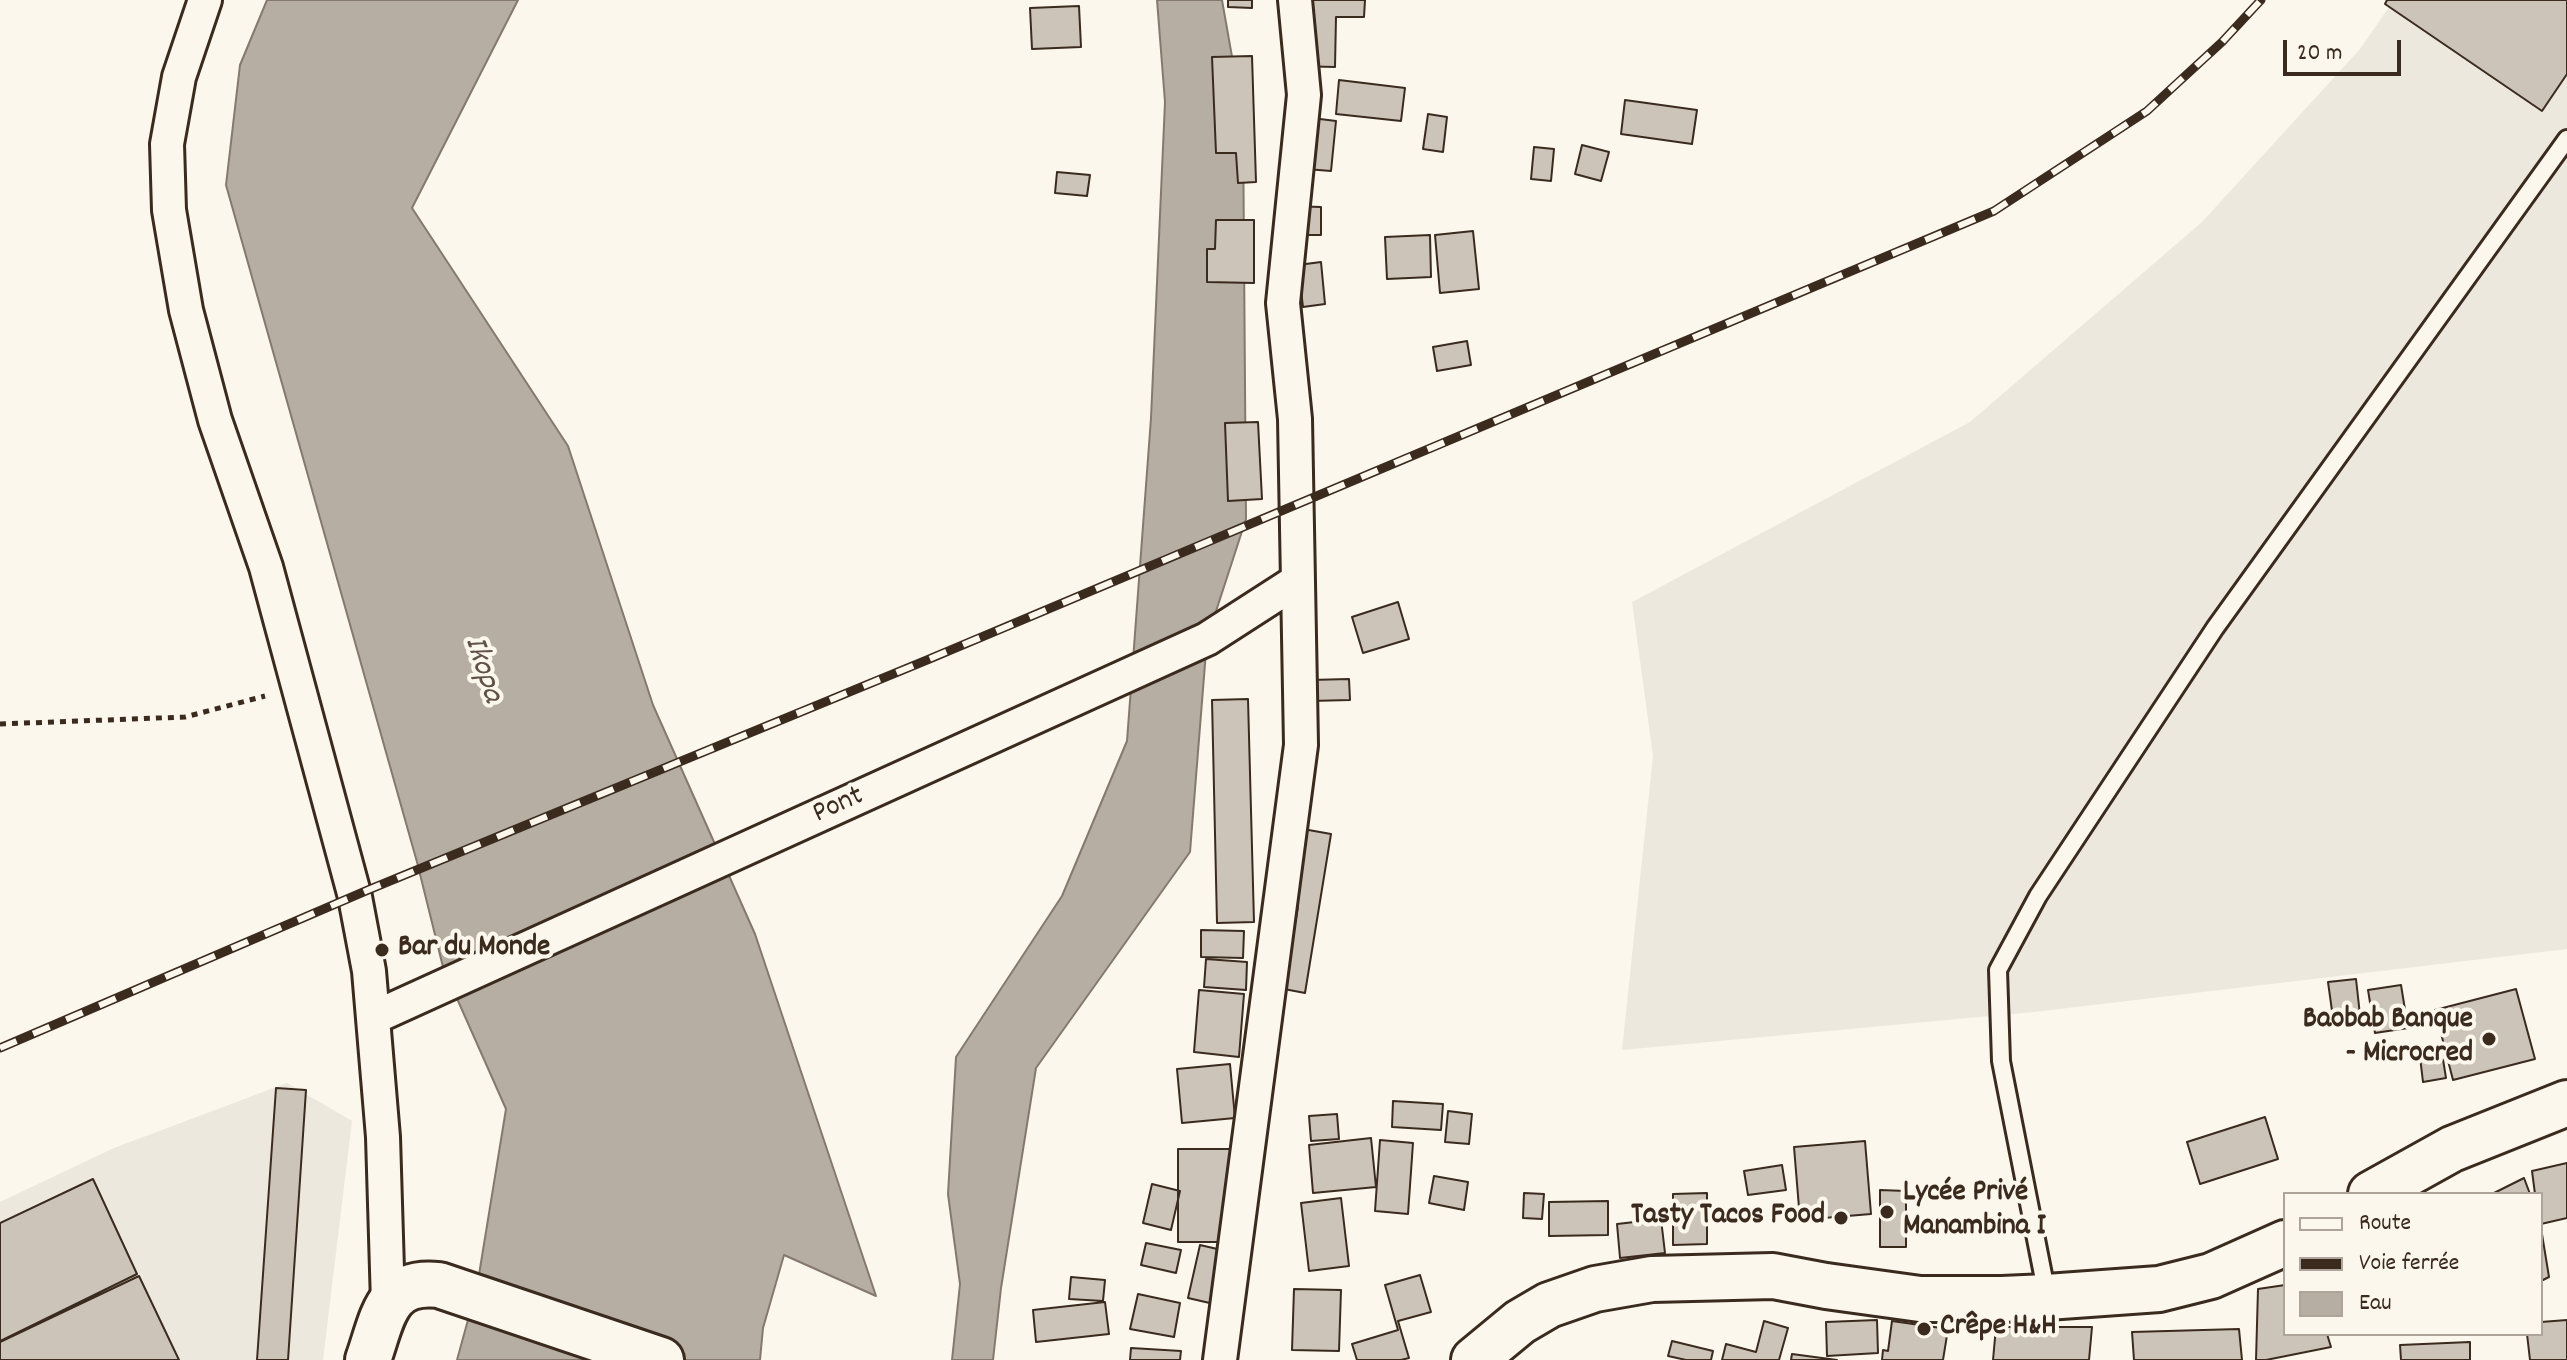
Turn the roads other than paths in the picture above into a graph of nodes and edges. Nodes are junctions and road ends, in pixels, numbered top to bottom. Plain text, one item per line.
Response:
1 (205, 0) edge
2 (1295, 0) edge
3 (2567, 139) edge
4 (1297, 581) junction
5 (373, 1018) junction
6 (2567, 1103) edge
7 (2375, 1192) edge
8 (2283, 1244) edge
9 (2047, 1297) junction
10 (388, 1303) junction
11 (368, 1360) edge
12 (661, 1360) edge
13 (1220, 1360) edge
14 (1474, 1360) edge

1 - 5 street
2 - 4 street
3 - 9 lane
4 - 5 street, Pont
4 - 13 street
5 - 10 street
6 - 7 main road
8 - 9 main road
9 - 14 main road
10 - 11 main road
10 - 12 main road

